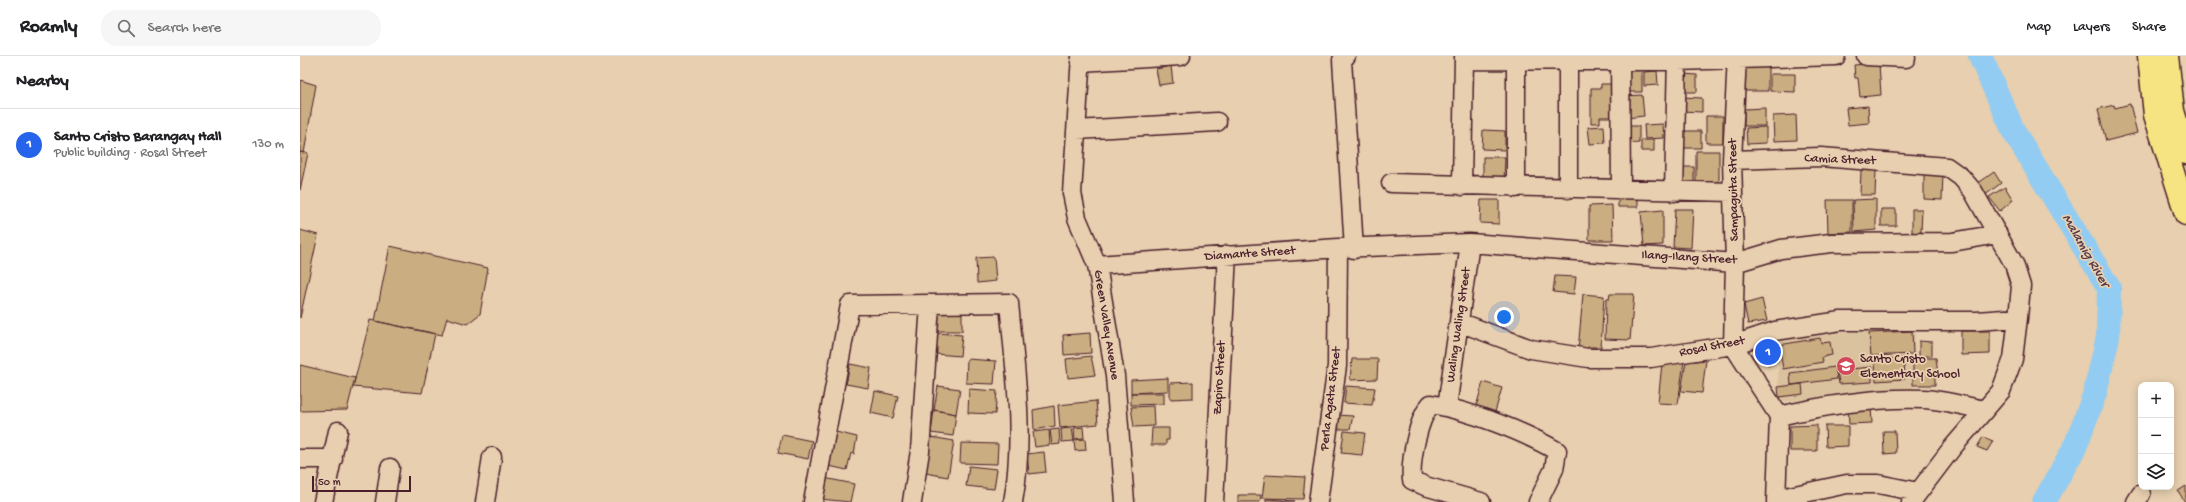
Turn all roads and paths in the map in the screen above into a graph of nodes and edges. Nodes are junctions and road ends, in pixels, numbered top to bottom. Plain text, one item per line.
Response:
1 (1181, 56) edge
2 (1346, 56) edge
3 (1804, 56) edge
4 (1836, 56) edge
5 (1866, 56) edge
6 (2150, 56) edge
7 (2167, 56) edge
8 (1464, 58) edge
9 (1516, 58) edge
10 (1568, 58) edge
11 (1620, 58) edge
12 (1737, 58) edge
13 (1906, 58) dead end
14 (1080, 59) edge
15 (1677, 59) edge
16 (2164, 113) junction
17 (1217, 122) dead end
18 (1076, 130) junction
19 (2186, 153) edge
20 (1732, 160) junction
21 (1391, 183) dead end
22 (1462, 186) junction
23 (1516, 188) junction
24 (1568, 189) junction
25 (1621, 190) junction
26 (1674, 192) junction
27 (1732, 192) junction
28 (2186, 214) edge
29 (1998, 234) junction
30 (1470, 243) junction
31 (1402, 246) joint
32 (1346, 248) junction
33 (1227, 255) junction
34 (1735, 262) junction
35 (1097, 265) junction
36 (930, 305) junction
37 (2018, 318) junction
38 (1459, 322) junction
39 (1733, 345) junction
40 (1448, 407) junction
41 (1984, 410) junction
42 (1779, 416) junction
43 (338, 431) dead end
44 (492, 457) dead end
45 (300, 459) edge
46 (333, 459) junction
47 (390, 468) dead end
48 (1915, 497) edge
49 (1776, 500) edge
50 (323, 502) edge
51 (385, 502) edge
52 (485, 502) edge
53 (813, 502) edge
54 (912, 502) edge
55 (1013, 502) edge
56 (1125, 502) edge
57 (1214, 502) edge
58 (1318, 502) edge
59 (1480, 502) edge
60 (1538, 502) edge

1 - 14 street
2 - 32 street, Perla Agata Street
3 - 4 street
3 - 12 street
5 - 13 street
6 - 16 main road
7 - 16 main road
8 - 9 street
8 - 22 street
9 - 10 street
9 - 23 street
10 - 11 street
10 - 24 street
11 - 15 street
11 - 25 street
12 - 15 street
12 - 20 street, Sampaguita Street
14 - 18 street, Green Valley Avenue
15 - 26 street
16 - 19 main road
16 - 28 main road
17 - 18 street
18 - 35 street, Green Valley Avenue
20 - 27 street, Sampaguita Street
20 - 29 street, Camia Street
21 - 22 street
22 - 23 street
23 - 24 street
24 - 25 street
25 - 26 street
26 - 27 street
27 - 34 street, Sampaguita Street
29 - 34 street, Ilang-Ilang Street
29 - 37 street
30 - 31 street, Ilang-Ilang Street
30 - 34 street, Ilang-Ilang Street
30 - 38 street, Waling Waling Street
31 - 32 street, Diamante Street
32 - 33 street, Diamante Street
32 - 58 street, Perla Agata Street
33 - 35 street, Diamante Street
33 - 57 street, Zapiro Street
34 - 39 street, Sampaguita Street
35 - 56 street, Green Valley Avenue
36 - 53 street
36 - 54 street
36 - 55 street
37 - 39 street, Rosal Street
37 - 41 street
38 - 39 street, Rosal Street
38 - 40 street, Waling Waling Street
39 - 42 street
40 - 59 street
40 - 60 street
41 - 42 street
41 - 48 street
42 - 49 street
43 - 46 street
44 - 52 street
45 - 46 street
46 - 50 street
47 - 51 street
48 - 49 street

